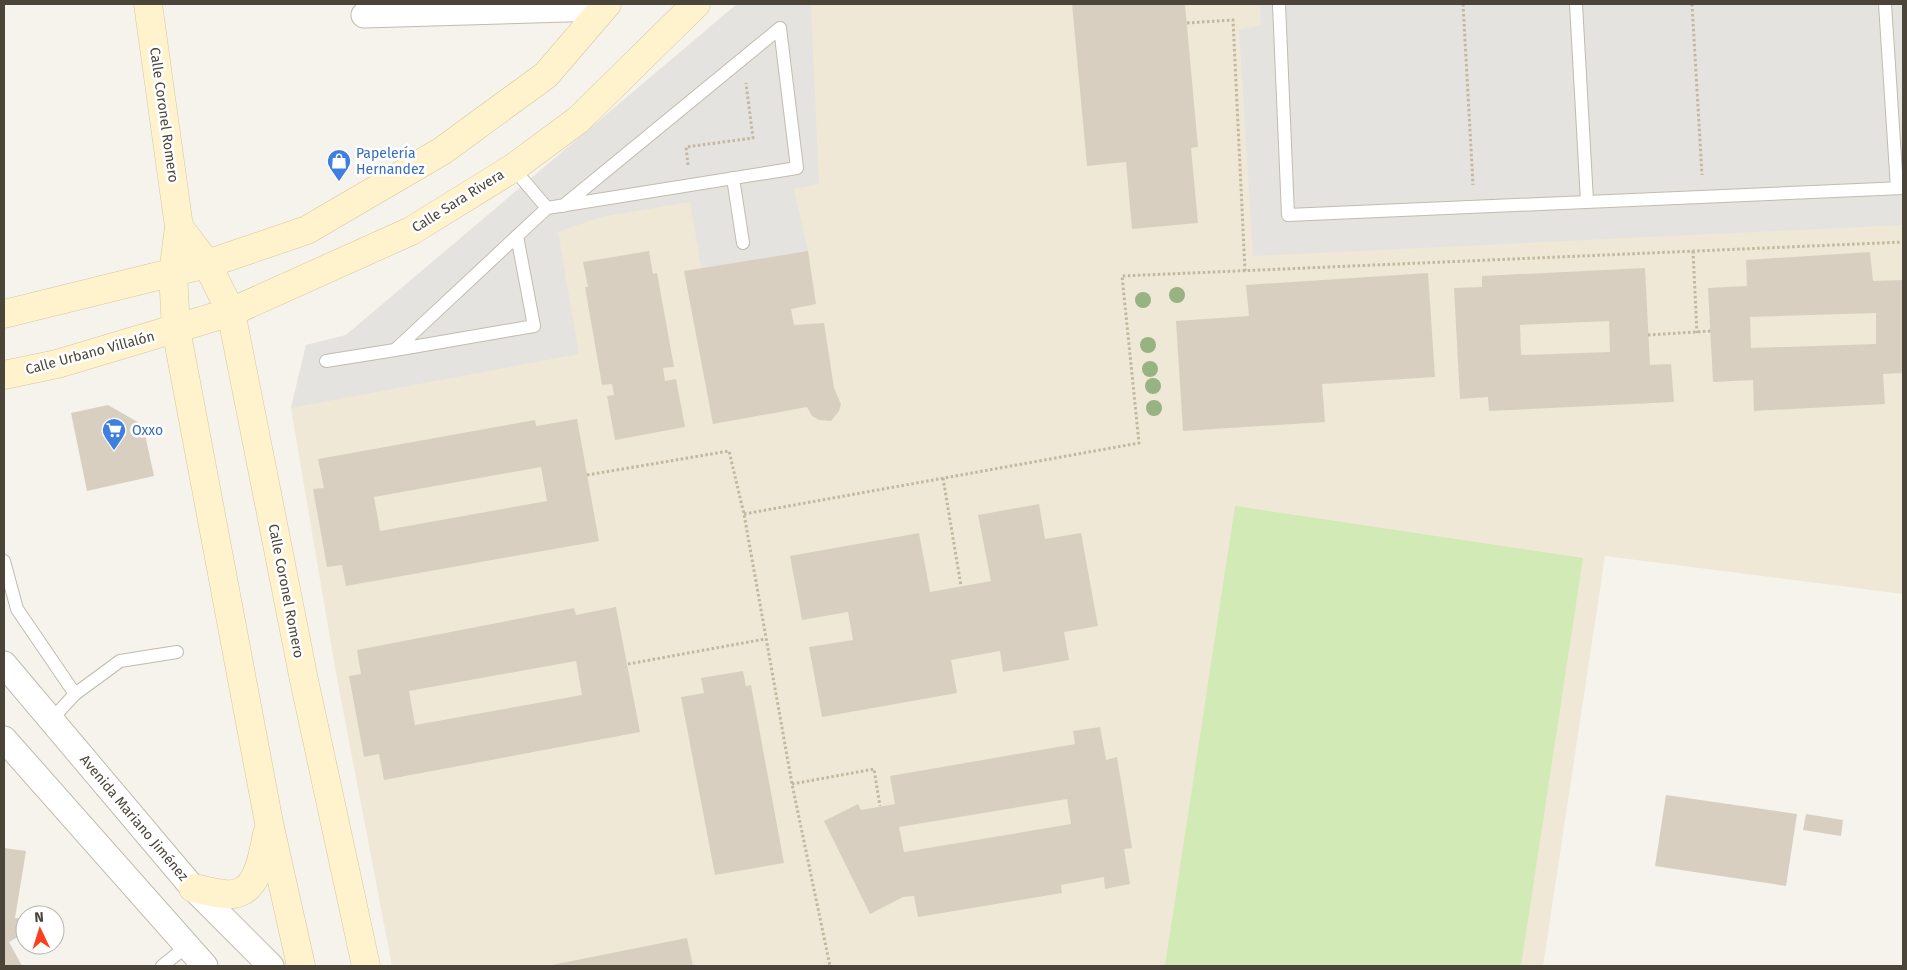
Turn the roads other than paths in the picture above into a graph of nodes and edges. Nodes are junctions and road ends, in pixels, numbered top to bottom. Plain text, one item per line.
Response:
1 (148, 4) edge
2 (696, 4) edge
3 (1279, 4) edge
4 (1576, 4) edge
5 (1885, 4) edge
6 (605, 6) edge
7 (364, 15) dead end
8 (513, 168) junction
9 (733, 178) junction
10 (1900, 188) edge
11 (1587, 202) junction
12 (563, 206) junction
13 (547, 208) junction
14 (179, 227) junction
15 (517, 236) junction
16 (743, 243) dead end
17 (207, 264) junction
18 (174, 273) junction
19 (231, 312) junction
20 (4, 314) edge
21 (176, 329) junction
22 (395, 350) junction
23 (326, 361) dead end
24 (4, 375) edge
25 (4, 561) edge
26 (176, 652) dead end
27 (4, 664) edge
28 (75, 694) junction
29 (51, 720) junction
30 (4, 739) edge
31 (269, 823) junction
32 (193, 888) junction
33 (186, 947) junction
34 (162, 966) edge
35 (205, 966) edge
36 (271, 966) edge
37 (301, 966) edge
38 (366, 966) edge

1 - 14 main road, Calle Coronel Romero
2 - 8 main road, Calle Sara Rivera
3 - 11 lane
4 - 11 lane
5 - 10 lane
6 - 7 street
6 - 17 main road
8 - 13 lane
8 - 19 main road, Calle Sara Rivera
9 - 12 lane
9 - 12 lane
9 - 16 lane
10 - 11 lane
12 - 13 lane
13 - 15 lane
14 - 17 main road, Calle Coronel Romero
14 - 18 main road, Calle Coronel Romero
15 - 22 lane
15 - 22 lane
17 - 18 main road
17 - 19 main road, Calle Coronel Romero
18 - 20 main road
18 - 21 main road, Calle Coronel Romero
19 - 21 main road, Calle Sara Rivera
19 - 38 main road, Calle Coronel Romero
21 - 24 main road, Calle Urbano Villalón
21 - 31 main road, Calle Coronel Romero
22 - 23 lane
25 - 28 lane
26 - 28 lane
27 - 29 street, Avenida Mariano Jiménez
28 - 29 lane
29 - 32 street, Avenida Mariano Jiménez
30 - 33 street
31 - 32 main road
31 - 37 main road, Calle Coronel Romero
32 - 36 street, Avenida Mariano Jiménez
33 - 34 lane
33 - 35 street

